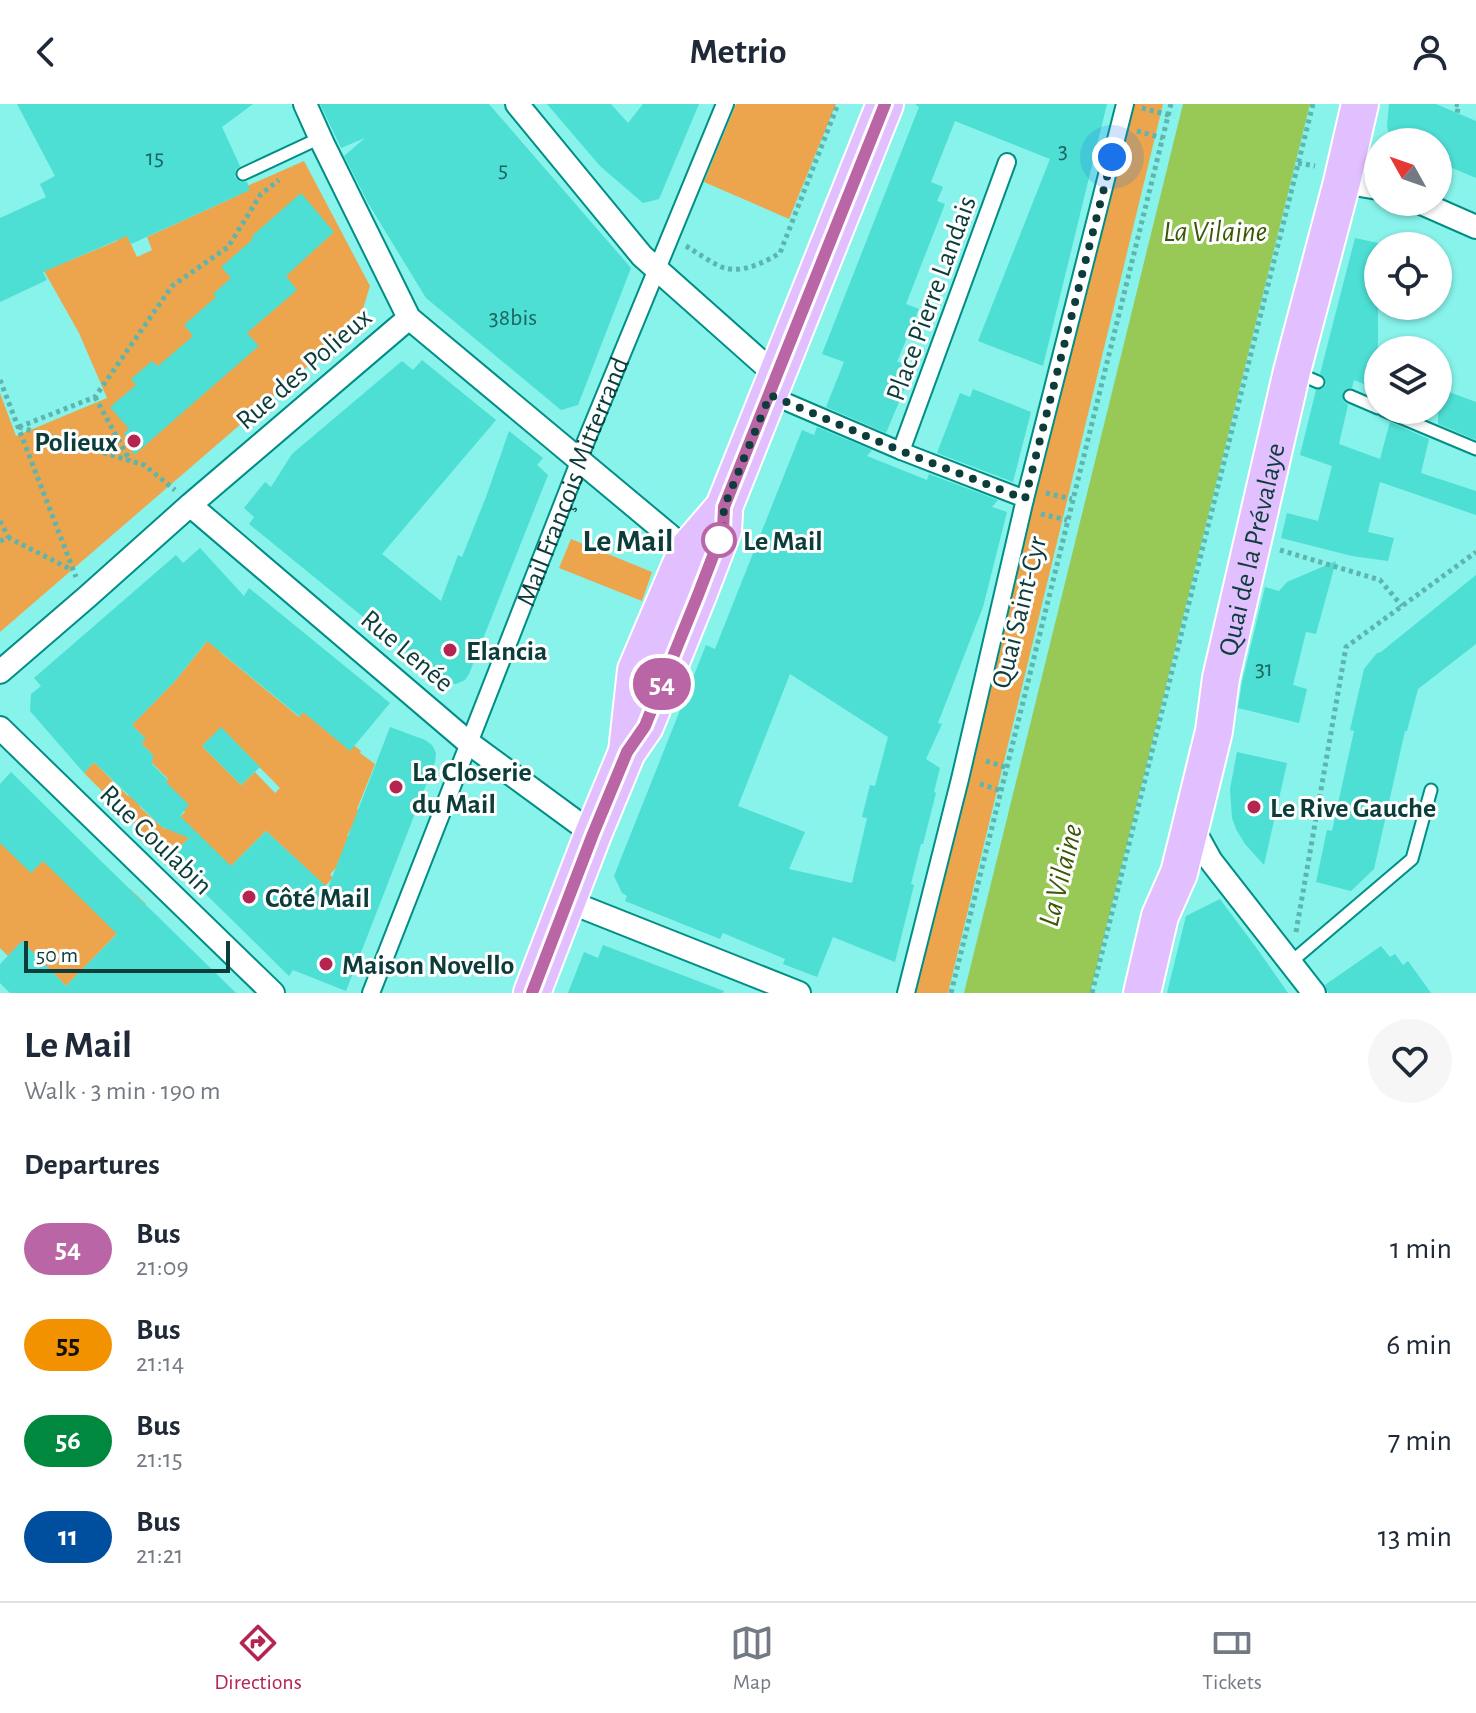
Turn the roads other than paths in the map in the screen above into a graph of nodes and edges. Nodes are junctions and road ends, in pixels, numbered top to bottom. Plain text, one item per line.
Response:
1 (305, 104) edge
2 (517, 104) edge
3 (725, 104) edge
4 (885, 104) edge
5 (1125, 104) edge
6 (1360, 104) edge
7 (320, 138) junction
8 (1007, 162) dead end
9 (243, 174) dead end
10 (1328, 174) junction
11 (1364, 184) edge
12 (1451, 216) edge
13 (1476, 227) edge
14 (657, 271) junction
15 (409, 318) junction
16 (773, 386) junction
17 (1350, 396) dead end
18 (1364, 402) edge
19 (1416, 424) edge
20 (1476, 449) edge
21 (901, 451) junction
22 (579, 458) junction
23 (1025, 499) junction
24 (190, 505) junction
25 (724, 507) junction
26 (687, 550) junction
27 (0, 672) edge
28 (0, 728) edge
29 (469, 743) junction
30 (627, 752) junction
31 (1431, 790) dead end
32 (1191, 825) junction
33 (593, 834) junction
34 (567, 901) junction
35 (1291, 962) junction
36 (752, 985) edge
37 (273, 993) edge
38 (371, 993) edge
39 (532, 993) edge
40 (799, 993) edge
41 (906, 993) edge
42 (1142, 993) edge
43 (1314, 993) edge

1 - 7 street
2 - 14 street
3 - 14 street, Mail François Mitterrand
4 - 16 main road
5 - 23 street, Quai Saint-Cyr
6 - 10 main road, Quai de la Prévalaye
7 - 9 lane
7 - 15 street
8 - 21 street, Place Pierre Landais
10 - 11 street
10 - 32 main road, Quai de la Prévalaye
12 - 13 street
14 - 16 street
14 - 22 street, Mail François Mitterrand
15 - 22 street, Rue des Polieux
15 - 24 street, Rue des Polieux
16 - 21 street
16 - 25 main road
17 - 18 lane
19 - 20 lane
21 - 23 street
22 - 26 street, Rue des Polieux
22 - 29 street, Mail François Mitterrand
23 - 41 street, Quai Saint-Cyr
24 - 27 street, Rue des Polieux
24 - 29 street, Rue Lenée
25 - 26 main road
25 - 30 main road
26 - 30 main road
28 - 37 street, Rue Coulabin
29 - 33 street, Rue Lenée
29 - 38 street, Mail François Mitterrand
30 - 33 main road
31 - 35 lane
32 - 35 street
32 - 42 main road, Quai de la Prévalaye
33 - 34 main road
34 - 36 street
34 - 39 main road
35 - 43 street
36 - 40 street

